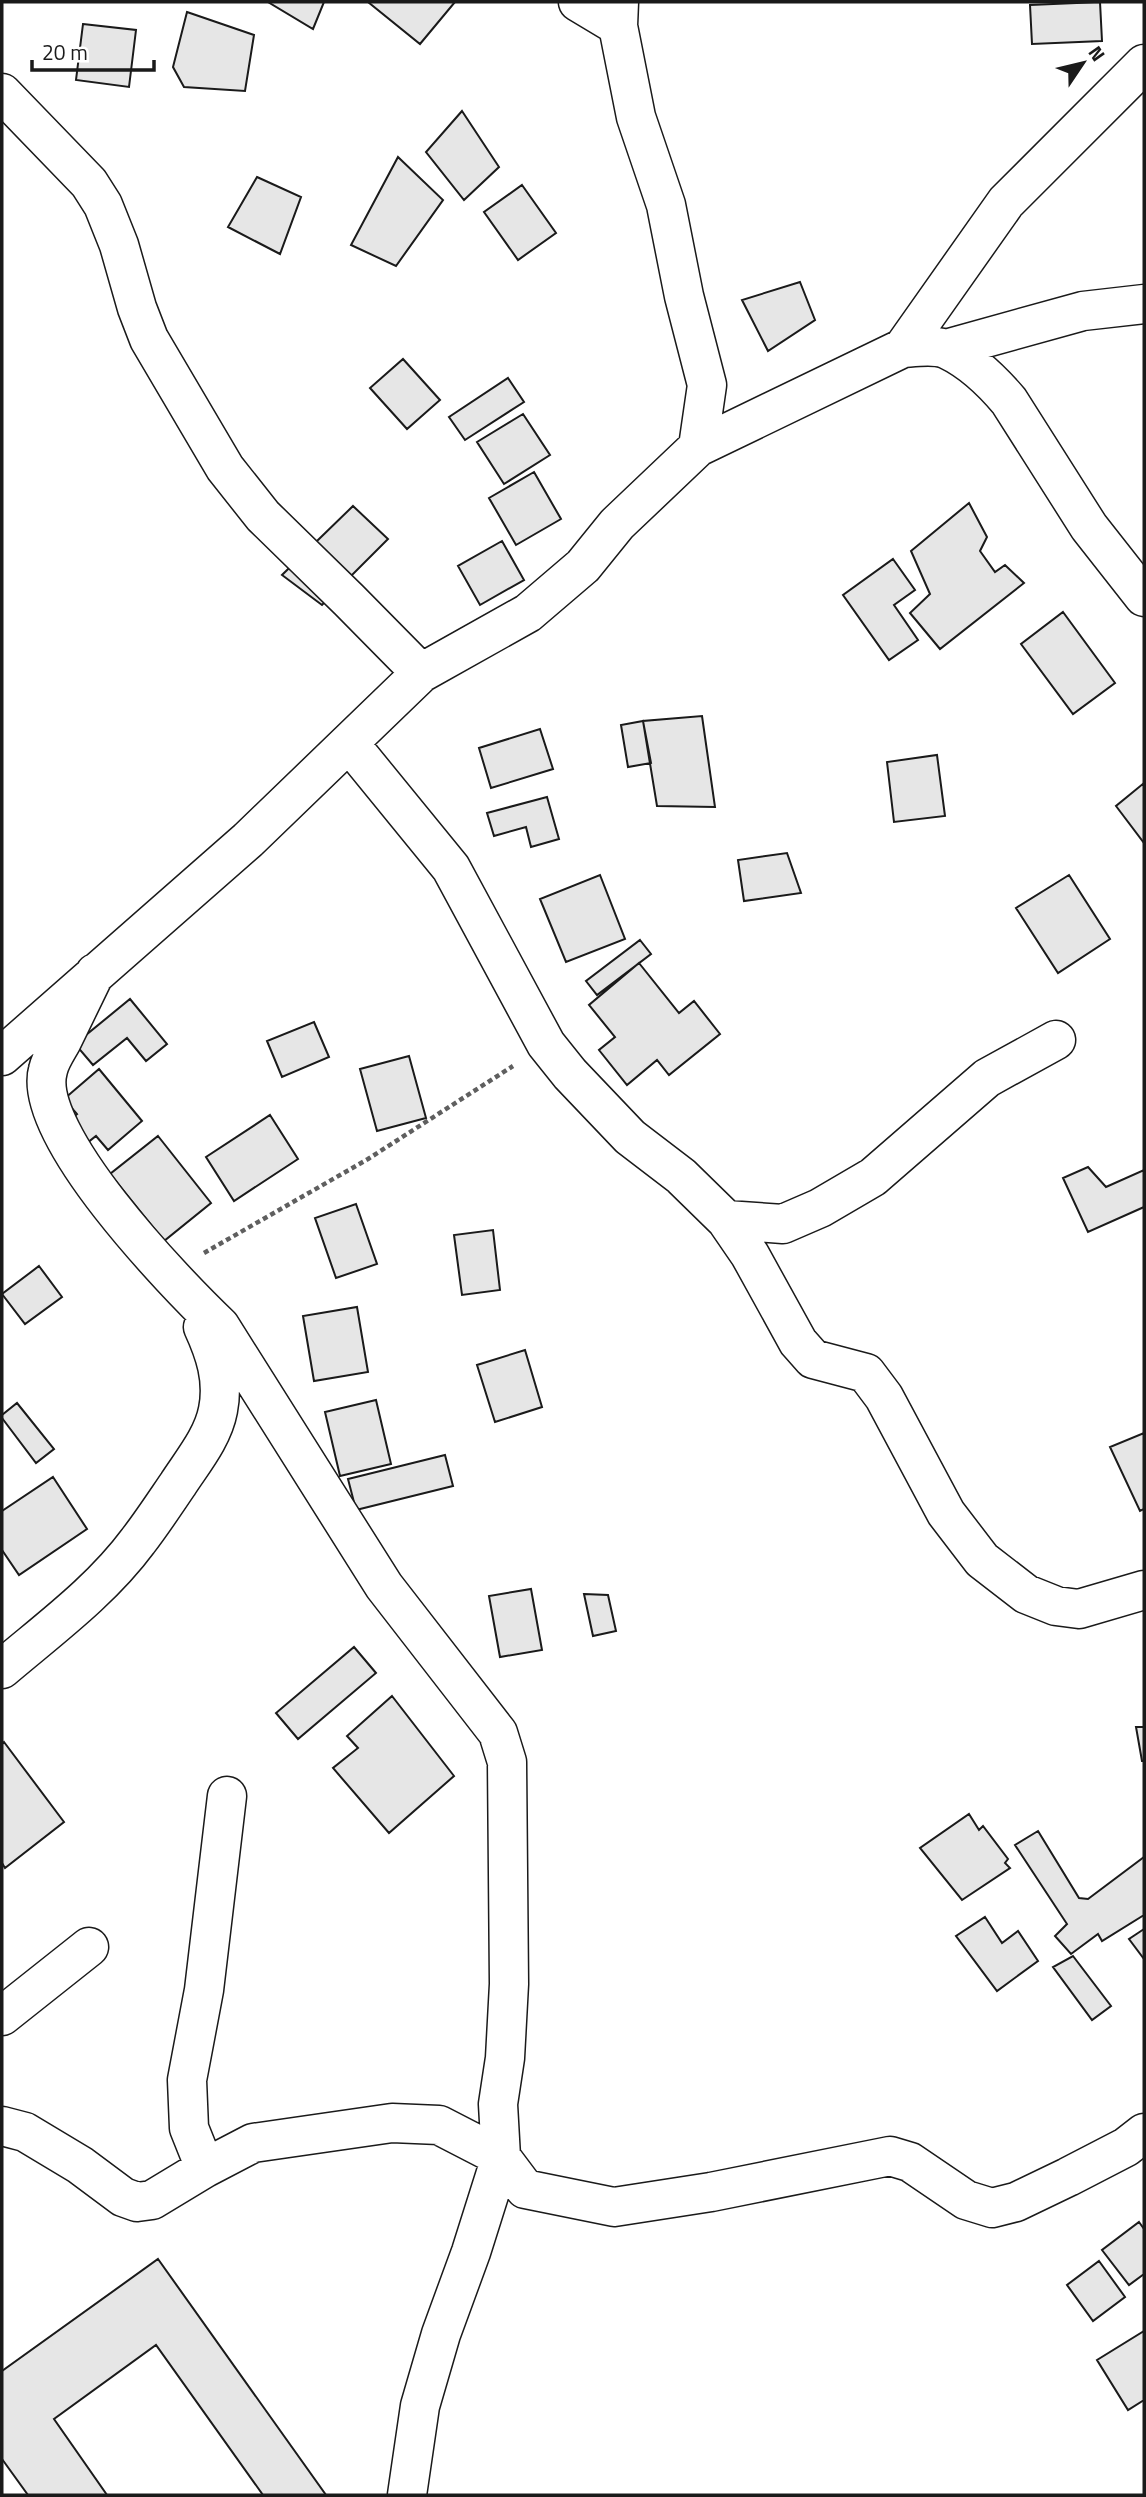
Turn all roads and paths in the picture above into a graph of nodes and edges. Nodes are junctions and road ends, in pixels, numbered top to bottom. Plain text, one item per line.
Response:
1 (578, 2) edge
2 (619, 14) edge
3 (1144, 64) edge
4 (2, 93) edge
5 (1144, 304) edge
6 (903, 348) junction
7 (946, 349) junction
8 (698, 447) junction
9 (1144, 597) edge
10 (421, 674) junction
11 (349, 743) junction
12 (95, 973) junction
13 (1056, 1040) dead end
14 (546, 1044) junction
15 (2, 1056) edge
16 (726, 1220) junction
17 (189, 1297) junction
18 (1144, 1590) edge
19 (2, 1669) edge
20 (227, 1796) dead end
21 (89, 1947) dead end
22 (2, 2016) edge
23 (2, 2126) edge
24 (1144, 2133) edge
25 (501, 2157) junction
26 (205, 2168) junction
27 (407, 2495) edge

1 - 2 street
2 - 8 street
3 - 6 street
4 - 10 street
5 - 7 street
6 - 7 street
6 - 8 street
7 - 9 street
8 - 10 street
10 - 11 street
11 - 12 street
11 - 14 street
12 - 15 street
12 - 17 street
13 - 16 street
14 - 16 street
14 - 17 path
16 - 18 street
17 - 19 street
17 - 25 street
20 - 26 street
21 - 22 street
23 - 26 street
24 - 25 street
25 - 26 street
25 - 27 street

